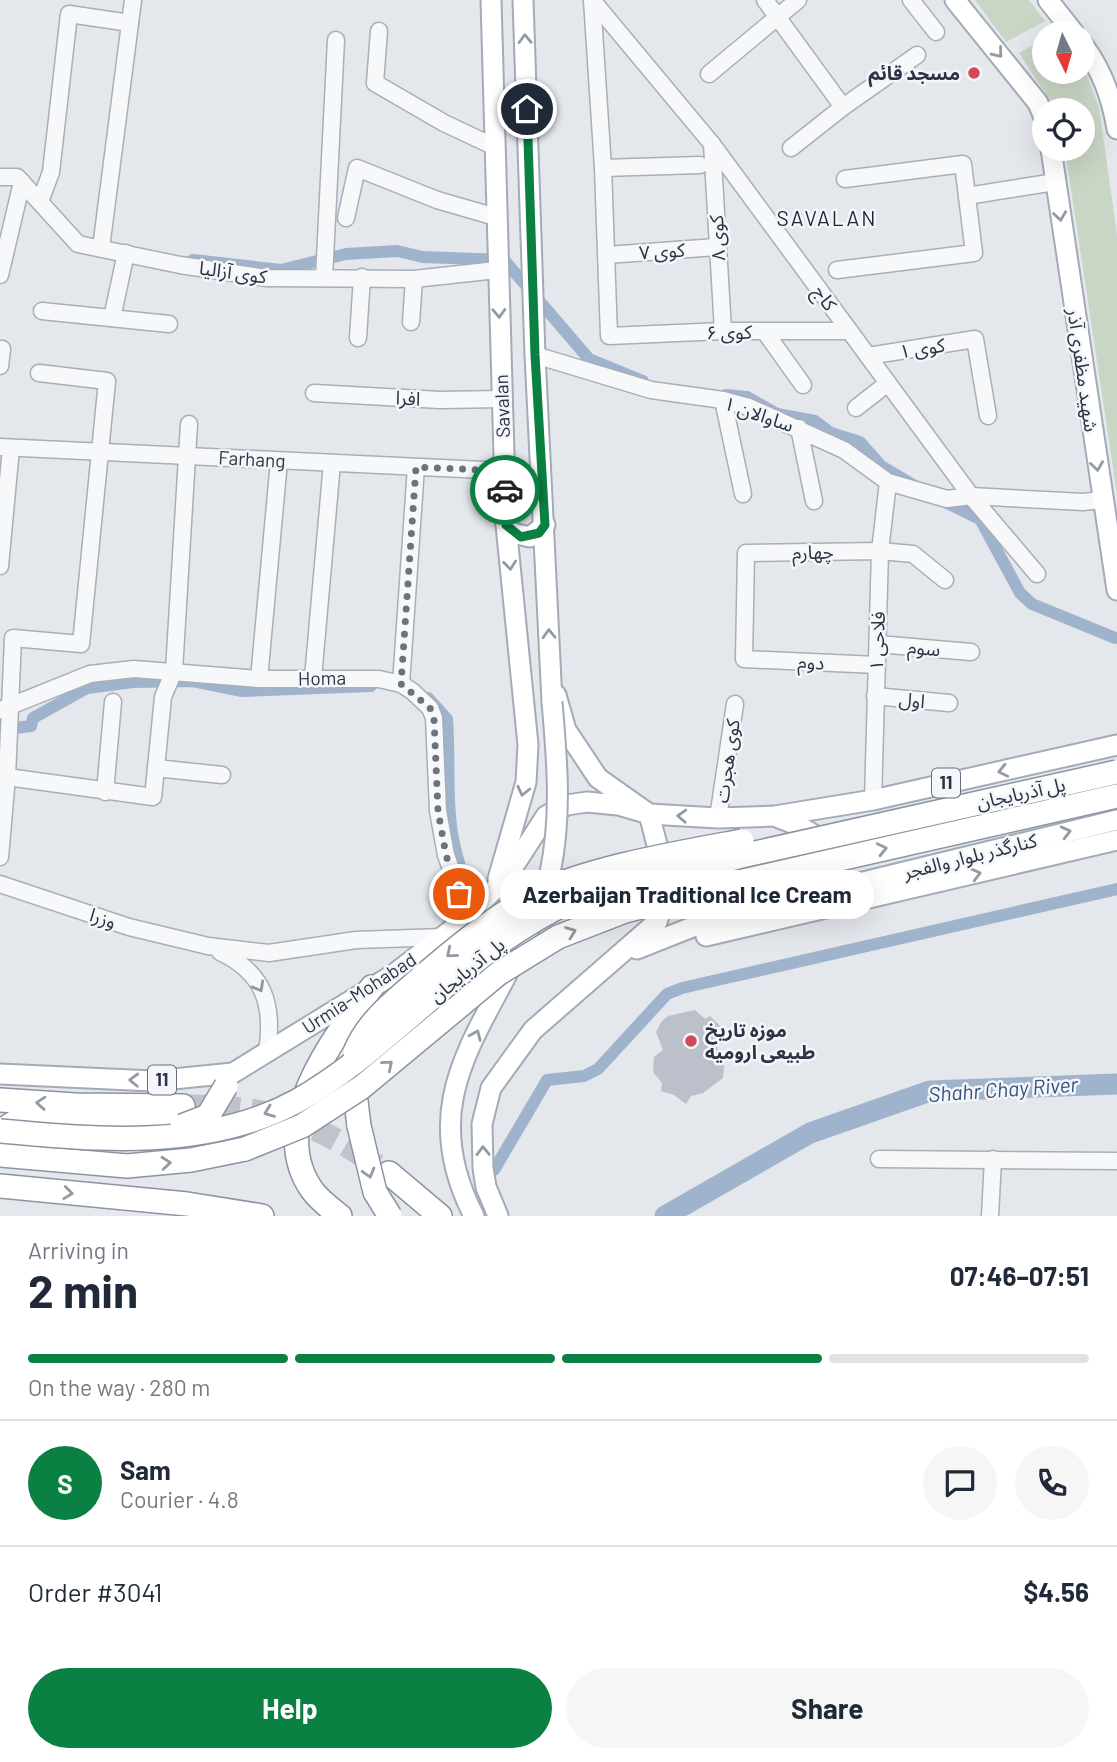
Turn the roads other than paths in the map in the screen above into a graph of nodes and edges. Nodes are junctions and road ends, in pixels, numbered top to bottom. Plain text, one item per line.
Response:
1 (133, 0) edge
2 (491, 0) edge
3 (523, 0) edge
4 (592, 0) edge
5 (765, 0) edge
6 (798, 0) edge
7 (911, 0) edge
8 (955, 0) edge
9 (1048, 0) edge
10 (779, 17) junction
11 (1065, 21) edge
12 (130, 23) junction
13 (379, 31) dead end
14 (936, 32) dead end
15 (336, 40) dead end
16 (917, 55) dead end
17 (1096, 62) edge
18 (709, 74) dead end
19 (1034, 98) edge
20 (843, 107) junction
21 (1117, 129) edge
22 (712, 144) junction
23 (495, 147) junction
24 (791, 148) dead end
25 (1052, 161) edge
26 (700, 165) dead end
27 (603, 168) junction
28 (0, 177) edge
29 (845, 179) dead end
30 (1055, 182) junction
31 (22, 183) junction
32 (967, 196) junction
33 (40, 202) junction
34 (496, 217) junction
35 (346, 218) dead end
36 (716, 247) junction
37 (101, 248) junction
38 (126, 253) junction
39 (607, 255) junction
40 (497, 270) junction
41 (837, 270) dead end
42 (0, 275) edge
43 (362, 277) junction
44 (324, 278) junction
45 (414, 279) junction
46 (43, 311) dead end
47 (112, 318) junction
48 (411, 322) dead end
49 (169, 324) dead end
50 (723, 331) junction
51 (765, 331) junction
52 (849, 331) junction
53 (358, 338) dead end
54 (2, 349) dead end
55 (535, 355) junction
56 (868, 356) junction
57 (0, 366) edge
58 (39, 373) dead end
59 (888, 383) junction
60 (803, 385) dead end
61 (314, 393) dead end
62 (502, 399) junction
63 (723, 400) junction
64 (856, 408) dead end
65 (988, 416) dead end
66 (190, 424) dead end
67 (799, 428) junction
68 (6, 448) edge
69 (97, 452) junction
70 (187, 456) junction
71 (279, 461) junction
72 (331, 463) junction
73 (416, 467) junction
74 (504, 471) junction
75 (888, 482) junction
76 (743, 494) dead end
77 (971, 496) junction
78 (1102, 500) junction
79 (814, 501) dead end
80 (506, 525) junction
81 (545, 525) junction
82 (880, 551) junction
83 (0, 566) edge
84 (1037, 575) dead end
85 (945, 580) dead end
86 (1117, 590) edge
87 (6, 638) edge
88 (878, 643) junction
89 (971, 652) dead end
90 (744, 659) joint
91 (877, 665) junction
92 (174, 671) junction
93 (551, 677) junction
94 (313, 678) junction
95 (259, 679) junction
96 (401, 684) junction
97 (875, 696) junction
98 (113, 702) dead end
99 (949, 703) dead end
100 (735, 704) dead end
101 (5, 709) edge
102 (1117, 745) edge
103 (156, 768) junction
104 (1117, 772) edge
105 (3, 775) edge
106 (222, 775) dead end
107 (105, 792) junction
108 (1117, 796) edge
109 (873, 800) junction
110 (649, 814) junction
111 (775, 816) junction
112 (718, 818) junction
113 (904, 818) junction
114 (1117, 820) edge
115 (1117, 840) edge
116 (0, 857) edge
117 (884, 877) junction
118 (0, 884) edge
119 (494, 890) junction
120 (814, 894) junction
121 (467, 915) junction
122 (442, 937) junction
123 (208, 946) junction
124 (623, 954) junction
125 (372, 987) junction
126 (267, 1052) junction
127 (0, 1074) edge
128 (229, 1079) junction
129 (0, 1100) edge
130 (180, 1116) junction
131 (0, 1131) edge
132 (0, 1138) edge
133 (0, 1157) edge
134 (879, 1159) dead end
135 (993, 1159) junction
136 (1117, 1161) edge
137 (389, 1173) tunnel mouth
138 (0, 1186) edge
139 (27, 1188) junction
140 (262, 1216) edge
141 (340, 1216) edge
142 (390, 1216) edge
143 (439, 1216) edge
144 (474, 1216) edge
145 (498, 1216) edge
146 (990, 1216) edge

1 - 12 street
2 - 23 main road, Savalan
55 -> 3 main road, Savalan
4 - 22 street, کاج
4 - 27 street
5 - 10 street
6 - 10 street
7 - 14 street
8 -> 19 main road
9 - 11 main road
10 - 18 street
10 - 20 street
12 - 33 street
12 - 37 street
13 - 23 street
15 - 44 street
16 - 20 street
17 - 21 main road
20 - 24 street
22 - 36 street, کوی ۸
22 - 52 street, کاج
23 - 34 main road, Savalan
25 - 30 main road, شهید مظفری آذر
26 - 27 street
27 - 39 street
28 - 31 street
29 - 32 street
30 - 32 street
30 -> 78 main road, شهید مظفری آذر
31 - 33 street, کوی آزالیا
31 - 42 street
32 - 41 street
33 - 37 street, کوی آزالیا
34 - 35 street
34 - 40 main road, Savalan
36 - 39 street, کوی ۷
36 - 50 street, کوی ۸
37 - 38 street, کوی آزالیا
38 - 44 street, کوی آزالیا
38 - 47 street
39 - 50 street, کوی ۶
40 - 45 street, کوی آزالیا
40 -> 62 main road, Savalan
43 - 44 street, کوی آزالیا
43 - 45 street, کوی آزالیا
43 - 53 street
45 - 48 street
46 - 47 street
47 - 49 street
50 - 51 street, کوی ۶
51 - 52 street, کوی ۶
51 - 60 street
52 - 56 street, کاج
54 - 57 street
55 - 63 street, ساوالان ۱
55 - 81 main road, Savalan
56 - 59 street, کاج
56 - 65 street, کوی ۱
58 - 69 street
59 - 64 street
59 - 77 street, کاج
61 - 62 street, افرا
62 - 74 main road, Savalan
63 - 67 street, ساوالان ۱
63 - 76 street
66 - 70 street
67 - 75 street, ساوالان ۱
67 - 79 street
68 - 69 street, Farhang
68 - 83 street
69 - 70 street, Farhang
69 - 87 street
70 - 71 street, Farhang
70 - 92 street
71 - 72 street, Farhang
71 - 95 street
72 - 73 street, Farhang
72 - 94 street
73 - 74 street, Farhang
73 - 96 street
74 - 80 main road, Savalan
75 - 77 street, ساوالان ۱
75 - 82 street, فلاحی ۱
77 - 78 street
77 - 84 street, کاج
78 - 86 main road, شهید مظفری آذر
80 - 81 main road
80 -> 119 main road, Savalan
93 -> 81 main road, Savalan
82 - 85 street, چهارم
82 - 88 street, فلاحی ۱
82 - 90 street, چهارم
87 - 101 street
88 - 89 street, سوم
88 - 91 street, فلاحی ۱
90 - 91 street, دوم
91 - 97 street, فلاحی ۱
92 - 95 street, Homa
92 - 101 street, Homa
92 - 103 street
93 - 110 main road
144 -> 93 main road, Savalan, bridge
94 - 95 street, Homa
94 - 96 street, Homa
96 - 121 street
97 - 99 street, اول
97 - 109 street, فلاحی ۱
98 - 107 street
100 - 112 street, کوی هجرت
101 - 105 street
102 -> 109 main road, Urmia-Mohabad / 11
103 - 106 street
103 - 107 street
104 - 113 highway, پل آذربایجان, bridge
105 - 107 street
105 - 116 street
133 -> 108 highway, پل آذربایجان, bridge
109 - 111 main road, Urmia-Mohabad / 11
109 - 117 main road
112 -> 110 main road, Urmia-Mohabad / 11
110 - 119 main road, Urmia-Mohabad / 11
110 - 124 main road
111 - 112 main road, Urmia-Mohabad / 11
111 - 120 main road, 11
113 -> 131 highway, پل آذربایجان, bridge
113 -> 142 highway, bridge
117 -> 114 main road, کنارگذر بلوار والفجر
124 -> 115 main road
117 - 120 main road, کنارگذر بلوار والفجر
118 - 123 street, وزرا
119 - 121 main road, Urmia-Mohabad / 11
120 - 124 main road, کنارگذر بلوار والفجر
121 - 122 main road, Urmia-Mohabad / 11
122 - 123 street
122 - 125 main road, Urmia-Mohabad / 11
123 -> 126 street
145 -> 124 main road
125 - 126 main road, Urmia-Mohabad / 11
125 - 141 highway, 11
126 - 128 main road, Urmia-Mohabad / 11
128 -> 127 main road, Urmia-Mohabad / 11
128 - 130 highway, bridge
130 -> 129 highway, 11
130 - 132 highway
133 - 139 highway
134 - 135 street
135 - 136 street
135 - 146 street
137 - 143 highway
138 - 139 highway
139 -> 140 highway

